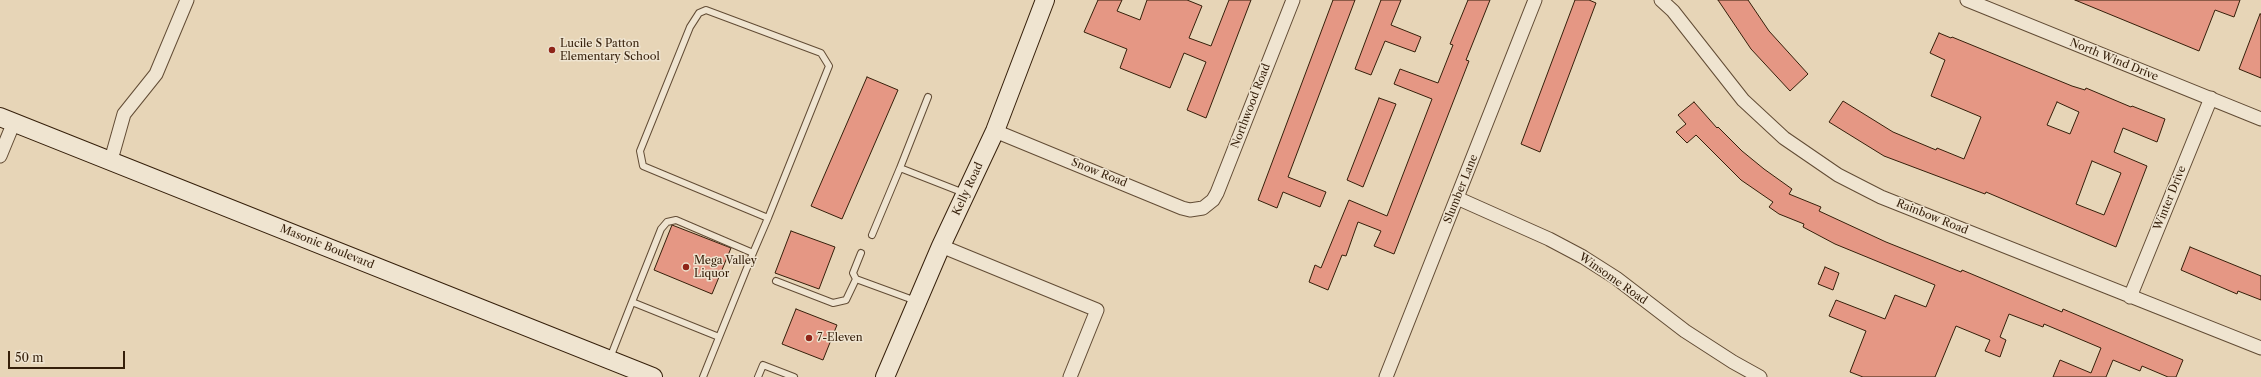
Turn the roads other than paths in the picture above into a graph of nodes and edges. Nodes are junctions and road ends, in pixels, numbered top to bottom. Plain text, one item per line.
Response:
1 (187, 0) edge
2 (1045, 0) edge
3 (1293, 0) edge
4 (1535, 0) edge
5 (1661, 0) edge
6 (1967, 0) edge
7 (928, 97) dead end
8 (2210, 98) junction
9 (2261, 119) edge
10 (7, 120) edge
11 (995, 131) junction
12 (0, 156) edge
13 (111, 160) junction
14 (900, 168) junction
15 (966, 194) junction
16 (1457, 198) junction
17 (1203, 208) joint
18 (768, 218) junction
19 (872, 235) dead end
20 (941, 246) junction
21 (753, 253) junction
22 (861, 253) dead end
23 (856, 279) junction
24 (776, 281) dead end
25 (2130, 297) junction
26 (632, 302) junction
27 (918, 302) junction
28 (719, 337) junction
29 (2261, 348) edge
30 (609, 360) junction
31 (653, 377) edge
32 (703, 377) edge
33 (758, 377) edge
34 (794, 377) edge
35 (886, 377) edge
36 (1070, 377) edge
37 (1386, 377) edge
38 (1760, 377) edge

1 - 13 street
2 - 11 street, Kelly Road
3 - 17 street, Northwood Road
4 - 16 street, Slumber Lane
5 - 25 street, Rainbow Road
6 - 8 street, North Wind Drive
7 - 14 lane
8 - 9 street, North Wind Drive
8 - 25 street, Winter Drive
10 - 12 street
10 - 13 street, Masonic Boulevard
11 - 15 street, Kelly Road
11 - 17 street, Snow Road
13 - 30 street, Masonic Boulevard
14 - 15 lane
14 - 19 lane
15 - 20 street, Kelly Road
16 - 37 street, Slumber Lane
16 - 38 street, Winsome Road
18 - 18 lane
18 - 21 lane
20 - 27 street, Kelly Road
20 - 36 street
21 - 26 lane
21 - 28 lane
22 - 23 lane
23 - 24 lane
23 - 27 lane
25 - 29 street, Rainbow Road
26 - 28 lane
26 - 30 lane
27 - 35 street, Kelly Road
28 - 32 lane
30 - 31 street, Masonic Boulevard
33 - 34 lane

